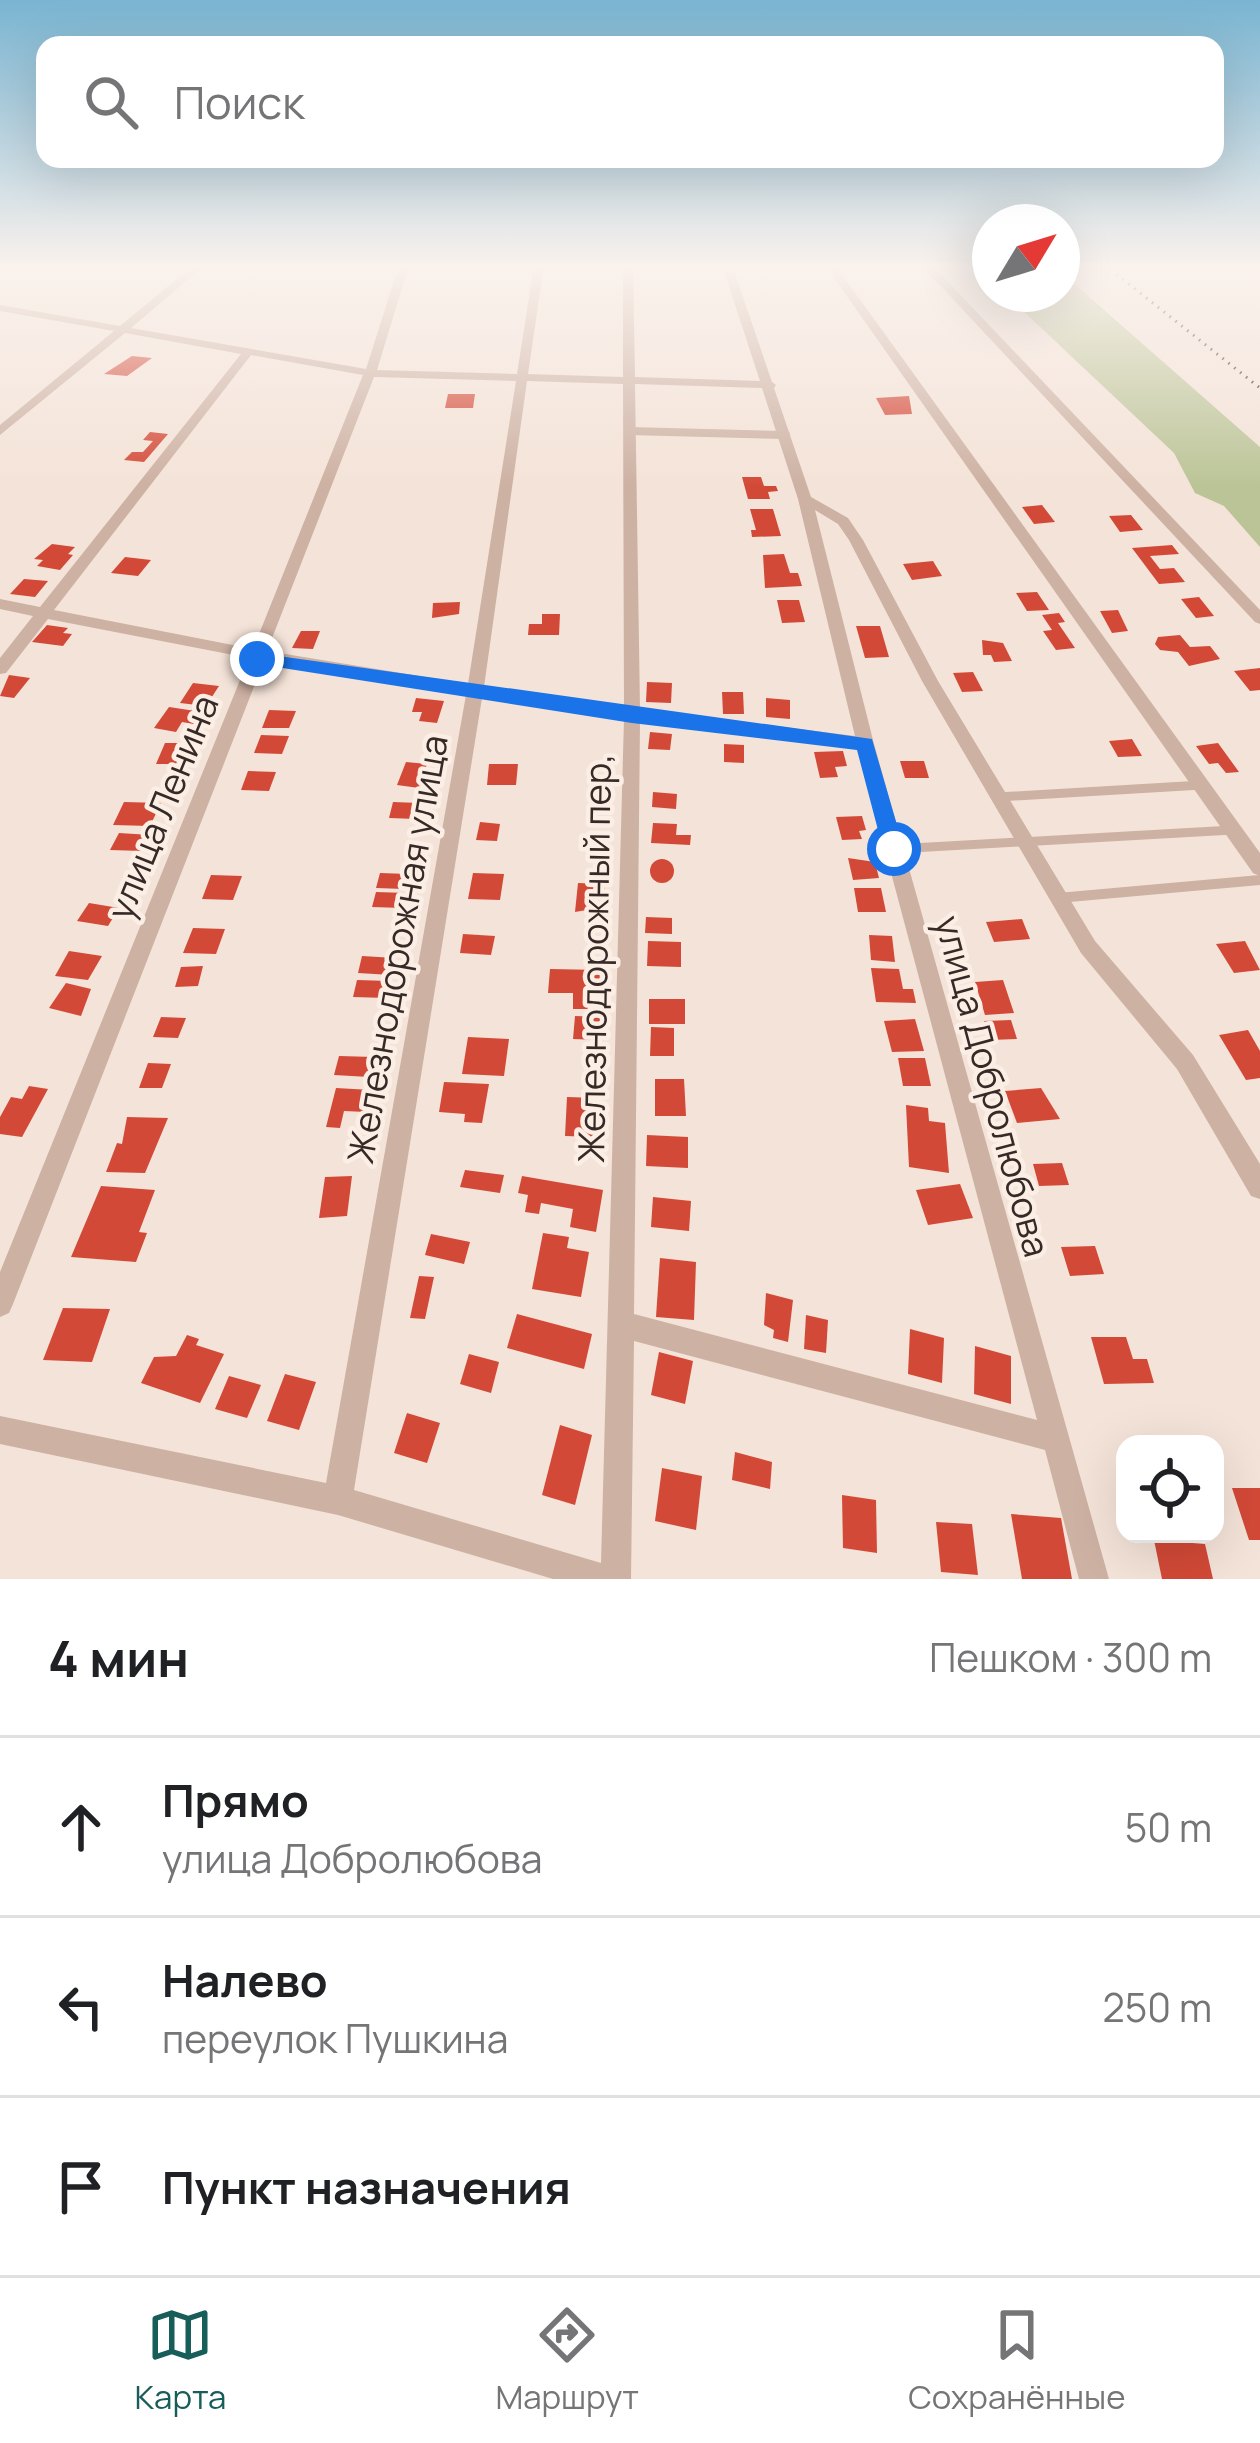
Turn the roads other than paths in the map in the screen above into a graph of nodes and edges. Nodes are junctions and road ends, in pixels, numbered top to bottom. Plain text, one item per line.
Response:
1 (117, 339) edge
2 (171, 339) edge
3 (381, 339) edge
4 (528, 339) edge
5 (627, 339) edge
6 (753, 339) edge
7 (883, 339) edge
8 (995, 339) edge
9 (248, 352) junction
10 (370, 373) junction
11 (522, 377) junction
12 (626, 380) junction
13 (770, 385) junction
14 (627, 430) junction
15 (0, 431) edge
16 (786, 435) junction
17 (805, 499) junction
18 (0, 604) edge
19 (44, 613) junction
20 (1260, 620) edge
21 (257, 659) junction
22 (0, 669) edge
23 (475, 690) junction
24 (632, 716) junction
25 (865, 744) junction
26 (1202, 785) junction
27 (998, 797) junction
28 (1233, 830) junction
29 (1025, 842) junction
30 (894, 849) junction
31 (1260, 868) edge
32 (1260, 880) edge
33 (1058, 898) junction
34 (1260, 1187) edge
35 (0, 1304) edge
36 (621, 1324) junction
37 (0, 1430) edge
38 (1055, 1439) junction
39 (338, 1500) junction
40 (604, 1579) edge
41 (616, 1579) edge
42 (1094, 1579) edge

1 - 15 street
2 - 9 street
3 - 10 street, улица Ленина
4 - 11 street, Железнодорожная улица
5 - 12 street, Железнодорожный пер,
6 - 13 street, улица Добролюбова
7 - 26 street
8 - 20 street
9 - 10 street
9 - 19 street
10 - 11 street
10 - 21 street, улица Ленина
11 - 12 street
11 - 23 street, Железнодорожная улица
12 - 13 street
12 - 14 street, Железнодорожный пер,
13 - 16 street, улица Добролюбова
14 - 16 lane
14 - 24 street, Железнодорожный пер,
16 - 17 street, улица Добролюбова
17 - 25 street, улица Добролюбова
17 - 27 street
18 - 19 street
19 - 21 street
19 - 22 street
21 - 23 street
21 - 35 street, улица Ленина
23 - 24 street
23 - 39 street, Железнодорожная улица
24 - 25 street
24 - 36 street, Железнодорожный пер,
25 - 30 street, улица Добролюбова
26 - 27 lane
26 - 28 street
27 - 29 street
28 - 29 lane
28 - 31 street
29 - 30 lane
29 - 33 street
30 - 38 street, улица Добролюбова
32 - 33 lane
33 - 34 street
36 - 38 street
36 - 41 street, Железнодорожный пер,
37 - 39 street
38 - 42 street, улица Добролюбова
39 - 40 street

